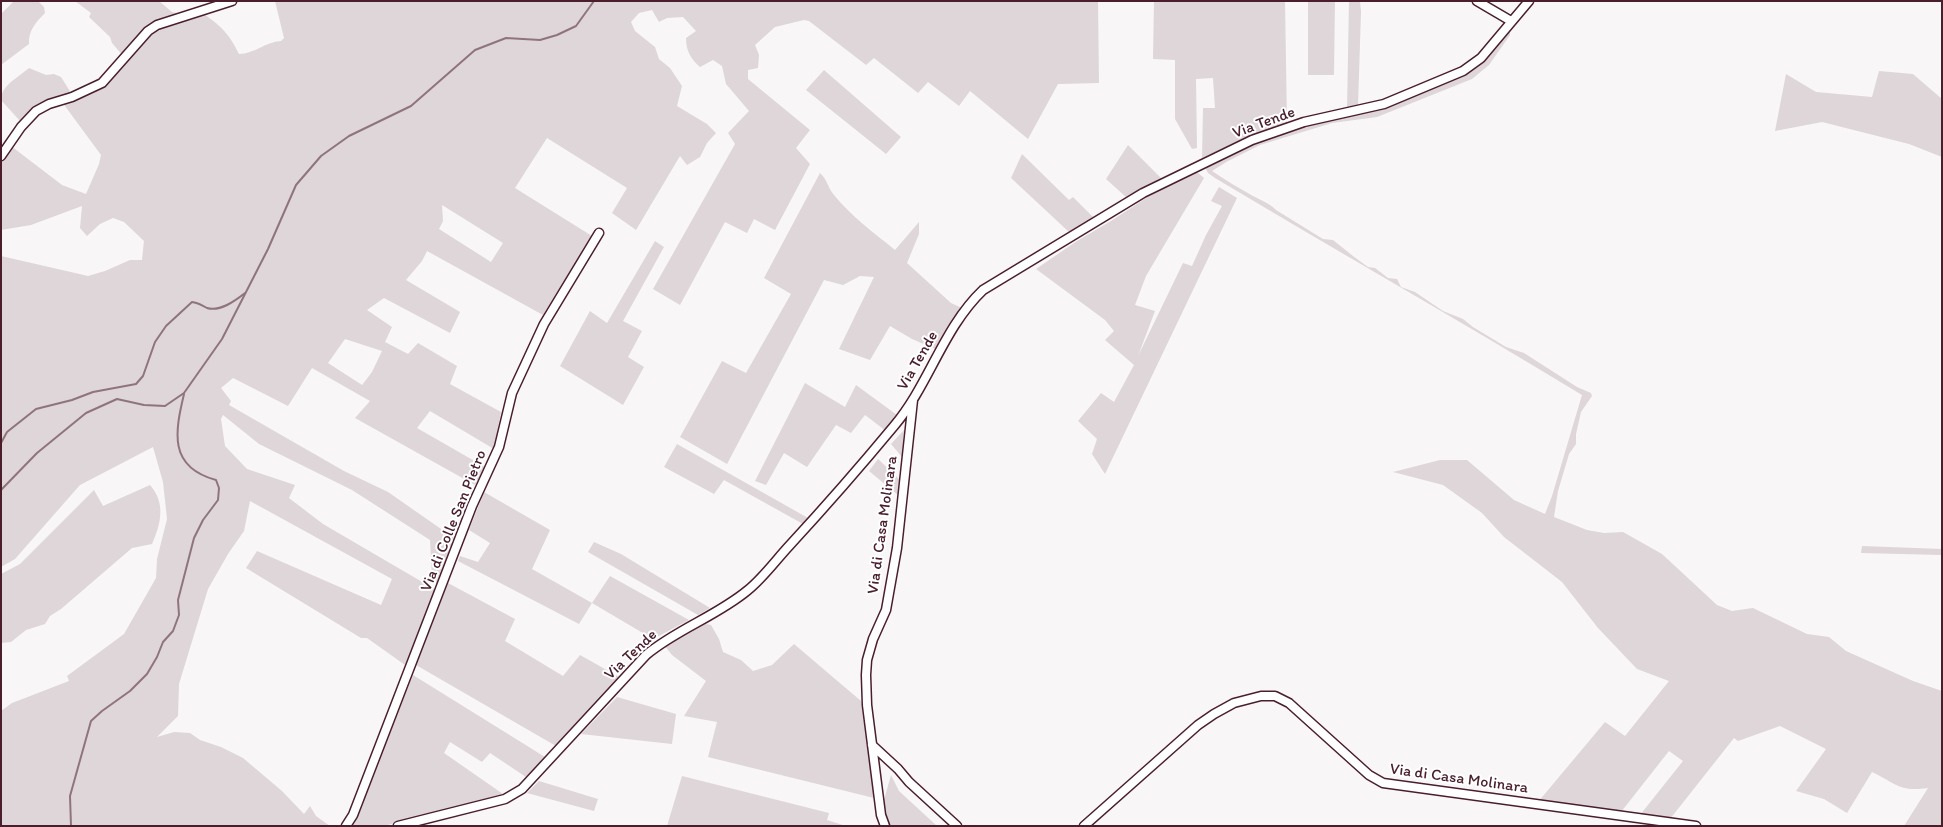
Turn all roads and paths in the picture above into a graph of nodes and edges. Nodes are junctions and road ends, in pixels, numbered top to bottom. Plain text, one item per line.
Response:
1 (232, 1) edge
2 (1477, 1) edge
3 (1529, 1) edge
4 (1511, 21) junction
5 (1, 156) edge
6 (599, 233) dead end
7 (913, 398) junction
8 (872, 745) junction
9 (346, 826) edge
10 (398, 826) edge
11 (886, 826) edge
12 (957, 826) edge
13 (1084, 826) edge
14 (1696, 826) edge

1 - 5 street
2 - 4 street
3 - 4 street, Via Tende
4 - 7 street, Via Tende
6 - 9 street, Via di Colle San Pietro
7 - 8 street, Via di Casa Molinara
7 - 10 street, Via Tende
8 - 11 street, Via di Casa Molinara
8 - 12 street
13 - 14 street, Via di Casa Molinara

